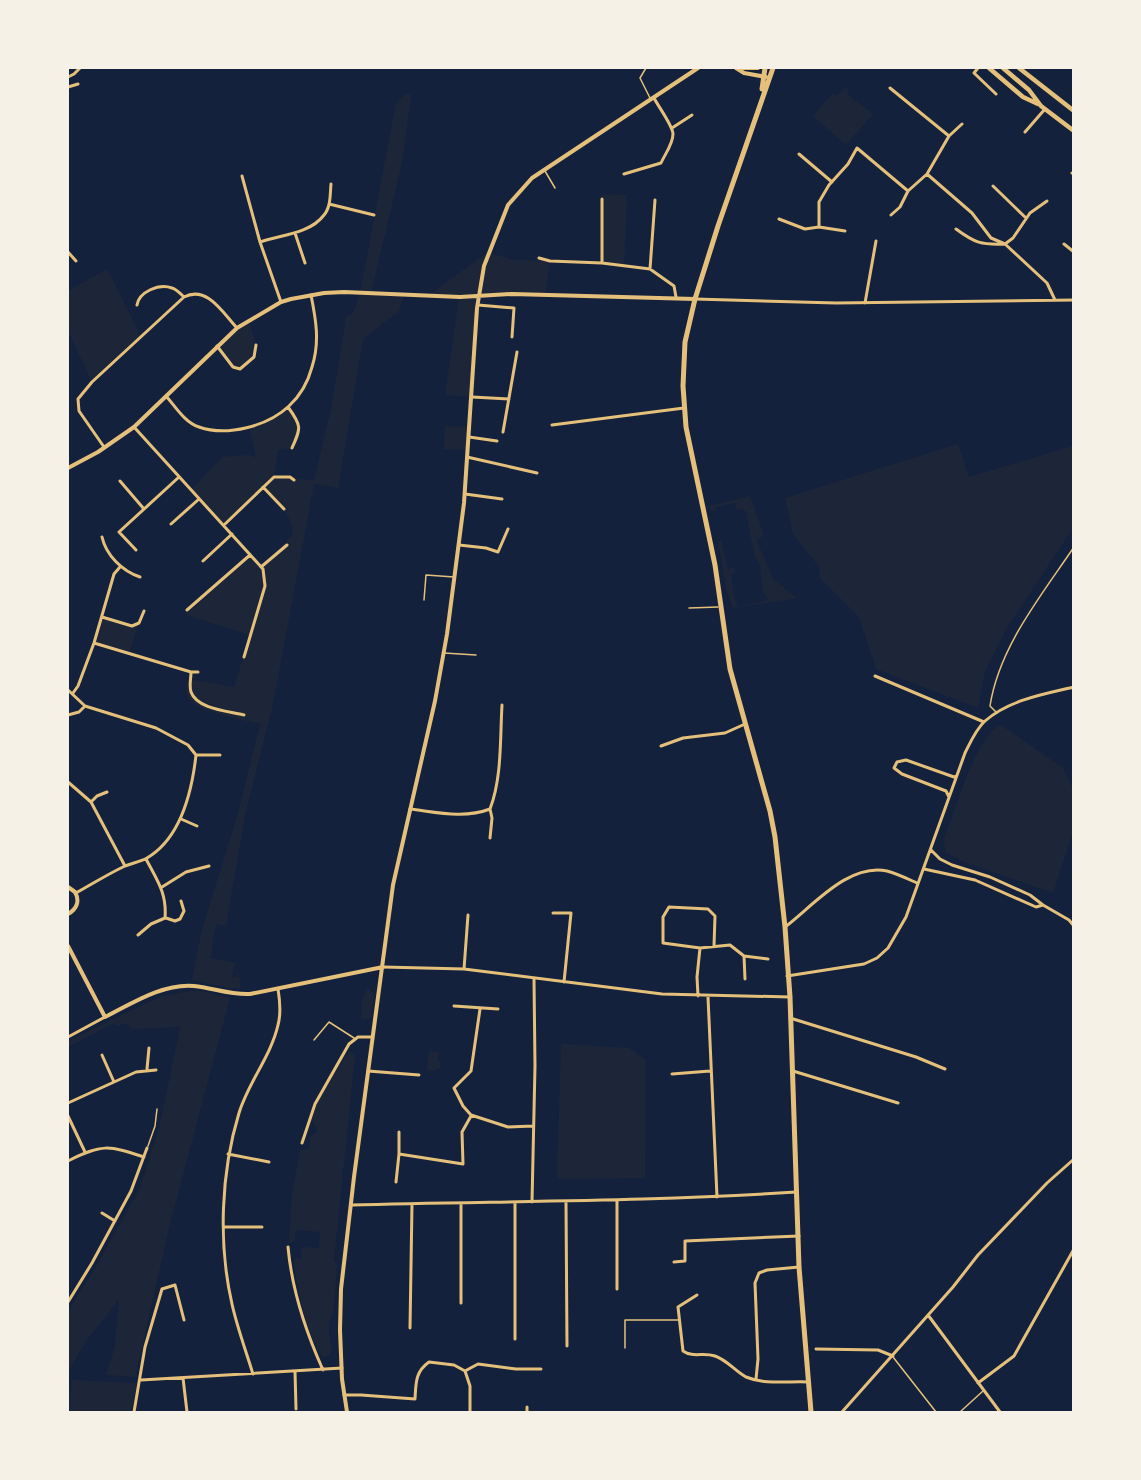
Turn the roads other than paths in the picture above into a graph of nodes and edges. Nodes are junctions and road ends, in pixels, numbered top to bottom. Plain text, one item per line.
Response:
1 (80, 68) edge
2 (646, 68) edge
3 (698, 68) edge
4 (737, 68) edge
5 (758, 68) edge
6 (765, 68) edge
7 (773, 68) edge
8 (978, 68) edge
9 (988, 68) edge
10 (1003, 68) edge
11 (1019, 68) edge
12 (1025, 68) edge
13 (68, 77) edge
14 (766, 77) junction
15 (78, 84) dead end
16 (68, 87) edge
17 (890, 88) dead end
18 (1045, 88) junction
19 (996, 94) dead end
20 (652, 99) junction
21 (1043, 107) junction
22 (1074, 111) edge
23 (692, 115) dead end
24 (962, 124) dead end
25 (672, 128) junction
26 (1074, 131) edge
27 (1025, 132) dead end
28 (950, 136) junction
29 (800, 154) dead end
30 (544, 170) junction
31 (624, 174) dead end
32 (927, 174) junction
33 (242, 176) dead end
34 (832, 182) junction
35 (331, 184) dead end
36 (993, 186) dead end
37 (555, 188) dead end
38 (908, 191) junction
39 (602, 200) dead end
40 (655, 200) dead end
41 (1047, 201) dead end
42 (329, 204) junction
43 (374, 215) dead end
44 (891, 215) dead end
45 (779, 219) dead end
46 (1026, 219) junction
47 (819, 227) junction
48 (956, 229) dead end
49 (844, 231) dead end
50 (296, 233) junction
51 (876, 241) dead end
52 (260, 242) junction
53 (1005, 244) junction
54 (1064, 244) dead end
55 (68, 252) edge
56 (1074, 252) edge
57 (539, 258) dead end
58 (76, 261) dead end
59 (305, 263) dead end
60 (602, 263) junction
61 (650, 269) junction
62 (312, 295) junction
63 (479, 296) junction
64 (184, 297) junction
65 (676, 297) junction
66 (695, 299) junction
67 (1074, 300) edge
68 (1056, 301) junction
69 (281, 302) junction
70 (865, 303) junction
71 (137, 305) dead end
72 (478, 306) junction
73 (237, 328) junction
74 (512, 337) dead end
75 (256, 345) dead end
76 (217, 346) junction
77 (517, 352) dead end
78 (165, 396) junction
79 (470, 397) junction
80 (509, 399) junction
81 (288, 408) junction
82 (684, 408) junction
83 (552, 425) dead end
84 (134, 427) junction
85 (503, 432) dead end
86 (468, 437) junction
87 (497, 441) dead end
88 (104, 447) junction
89 (292, 448) dead end
90 (467, 457) junction
91 (68, 468) edge
92 (537, 472) dead end
93 (179, 477) junction
94 (294, 480) dead end
95 (120, 481) dead end
96 (263, 487) junction
97 (465, 494) junction
98 (200, 499) junction
99 (502, 499) dead end
100 (144, 509) junction
101 (284, 510) dead end
102 (171, 524) dead end
103 (223, 525) junction
104 (508, 529) dead end
105 (232, 534) junction
106 (102, 537) dead end
107 (287, 545) dead end
108 (459, 545) junction
109 (1074, 547) edge
110 (136, 550) dead end
111 (250, 555) junction
112 (202, 561) dead end
113 (120, 567) junction
114 (261, 567) junction
115 (140, 576) dead end
116 (455, 577) junction
117 (424, 600) dead end
118 (721, 606) junction
119 (689, 608) dead end
120 (187, 610) dead end
121 (144, 611) dead end
122 (102, 617) junction
123 (94, 643) junction
124 (444, 652) junction
125 (476, 656) dead end
126 (244, 657) dead end
127 (191, 672) junction
128 (198, 672) dead end
129 (875, 676) dead end
130 (188, 679) dead end
131 (1074, 687) edge
132 (68, 690) edge
133 (73, 693) junction
134 (502, 705) dead end
135 (85, 706) junction
136 (997, 713) junction
137 (68, 715) edge
138 (244, 715) dead end
139 (984, 722) junction
140 (745, 724) junction
141 (661, 746) dead end
142 (196, 755) junction
143 (220, 755) dead end
144 (957, 775) junction
145 (68, 782) edge
146 (107, 792) dead end
147 (949, 797) junction
148 (91, 802) junction
149 (410, 809) junction
150 (489, 809) junction
151 (181, 819) junction
152 (197, 826) dead end
153 (490, 838) dead end
154 (931, 850) junction
155 (146, 859) junction
156 (125, 866) junction
157 (209, 866) dead end
158 (924, 869) junction
159 (917, 883) junction
160 (68, 887) edge
161 (161, 887) junction
162 (75, 893) junction
163 (181, 901) dead end
164 (1043, 905) junction
165 (553, 913) dead end
166 (68, 914) edge
167 (468, 915) dead end
168 (165, 918) junction
169 (1071, 920) edge
170 (1074, 926) edge
171 (785, 927) junction
172 (138, 935) dead end
173 (68, 946) edge
174 (714, 946) junction
175 (700, 948) junction
176 (744, 956) junction
177 (768, 958) dead end
178 (383, 967) junction
179 (464, 969) junction
180 (787, 976) junction
181 (534, 979) junction
182 (745, 979) dead end
183 (564, 982) junction
184 (278, 989) junction
185 (698, 996) junction
186 (708, 996) junction
187 (790, 998) junction
188 (454, 1006) dead end
189 (480, 1009) junction
190 (498, 1010) dead end
191 (105, 1017) junction
192 (790, 1017) junction
193 (68, 1037) edge
194 (374, 1037) junction
195 (355, 1039) junction
196 (314, 1040) dead end
197 (149, 1048) dead end
198 (102, 1055) dead end
199 (945, 1069) dead end
200 (147, 1070) junction
201 (156, 1070) dead end
202 (368, 1071) junction
203 (710, 1071) junction
204 (793, 1071) junction
205 (672, 1074) dead end
206 (419, 1075) dead end
207 (114, 1082) junction
208 (68, 1103) edge
209 (898, 1103) dead end
210 (157, 1109) dead end
211 (471, 1115) junction
212 (68, 1116) edge
213 (533, 1126) junction
214 (399, 1132) dead end
215 (302, 1143) dead end
216 (147, 1148) joint
217 (85, 1153) junction
218 (228, 1154) junction
219 (399, 1154) junction
220 (144, 1157) junction
221 (1074, 1159) edge
222 (68, 1161) edge
223 (269, 1162) dead end
224 (396, 1182) dead end
225 (797, 1192) junction
226 (717, 1197) junction
227 (617, 1200) junction
228 (532, 1202) junction
229 (566, 1202) junction
230 (412, 1203) junction
231 (460, 1203) junction
232 (515, 1203) junction
233 (351, 1205) junction
234 (102, 1213) dead end
235 (115, 1221) junction
236 (224, 1227) junction
237 (262, 1227) dead end
238 (799, 1236) junction
239 (288, 1247) dead end
240 (1074, 1249) edge
241 (674, 1262) dead end
242 (799, 1267) junction
243 (617, 1289) dead end
244 (697, 1295) dead end
245 (68, 1302) edge
246 (461, 1303) dead end
247 (927, 1314) junction
248 (184, 1320) dead end
249 (679, 1320) junction
250 (410, 1328) dead end
251 (515, 1339) dead end
252 (567, 1346) dead end
253 (625, 1348) dead end
254 (816, 1349) dead end
255 (893, 1356) junction
256 (342, 1368) junction
257 (541, 1369) dead end
258 (323, 1370) junction
259 (295, 1371) junction
260 (465, 1371) junction
261 (253, 1374) junction
262 (183, 1378) junction
263 (141, 1380) junction
264 (756, 1380) junction
265 (808, 1382) junction
266 (978, 1383) junction
267 (983, 1391) junction
268 (344, 1395) junction
269 (527, 1407) dead end
270 (296, 1409) dead end
271 (134, 1413) edge
272 (188, 1413) edge
273 (347, 1413) edge
274 (470, 1413) edge
275 (527, 1413) edge
276 (811, 1413) edge
277 (842, 1413) edge
278 (936, 1413) edge
279 (960, 1413) edge
280 (1000, 1413) edge

1 - 13 street
2 - 20 lane
3 - 20 street
4 - 5 street
4 - 14 street
6 - 14 highway
7 - 14 highway
8 - 19 street
9 - 21 main road
10 - 21 main road
11 - 18 main road
12 - 18 main road
14 - 66 highway
15 - 16 street
17 - 28 street
18 - 22 main road
20 - 25 street
20 - 30 street
21 - 26 main road
21 - 27 street
23 - 25 street
24 - 28 street
25 - 31 street
28 - 32 street
29 - 34 street
30 - 37 lane
30 - 63 street
32 - 38 street
32 - 53 street
33 - 52 street
34 - 38 street
34 - 47 street
35 - 42 street
36 - 46 street
38 - 44 street
39 - 60 street
40 - 61 street
41 - 46 street
42 - 43 street
42 - 50 street
45 - 47 street
46 - 53 street
47 - 49 street
48 - 53 street
50 - 52 street
50 - 59 street
51 - 70 street
52 - 69 street
53 - 68 street
54 - 56 street
55 - 58 street
57 - 60 street
60 - 61 street
61 - 65 street
62 - 63 street
62 - 69 street
62 - 81 street
63 - 65 street
63 - 72 street
64 - 71 street
64 - 73 street
64 - 88 street
65 - 66 street
66 - 70 street
66 - 82 highway
67 - 68 street
68 - 70 street
69 - 73 street
72 - 74 street
72 - 79 street
73 - 76 street
75 - 76 street
76 - 78 street
77 - 80 street
78 - 81 street
78 - 84 street
79 - 80 street
79 - 86 street
80 - 85 street
81 - 89 street
82 - 83 street
82 - 118 highway
84 - 88 street
84 - 93 street
86 - 87 street
86 - 90 street
88 - 91 street
90 - 92 street
90 - 97 street
93 - 98 street
93 - 100 street
94 - 96 street
95 - 100 street
96 - 101 street
96 - 103 street
97 - 99 street
97 - 108 street
98 - 102 street
98 - 103 street
100 - 110 street
103 - 105 street
104 - 108 street
105 - 111 street
105 - 112 street
106 - 113 street
107 - 114 street
108 - 116 street
109 - 136 lane
111 - 114 street
111 - 120 street
113 - 115 street
113 - 122 street
114 - 126 street
116 - 117 lane
116 - 124 street
118 - 119 lane
118 - 140 highway
121 - 122 street
122 - 123 street
123 - 127 street
123 - 133 street
124 - 125 lane
124 - 149 street
127 - 128 street
127 - 130 street
127 - 138 street
129 - 139 street
131 - 136 street
132 - 133 street
133 - 135 street
134 - 150 street
135 - 137 street
135 - 142 street
136 - 139 street
139 - 144 street
140 - 141 street
140 - 171 highway
142 - 143 street
142 - 151 street
144 - 147 street
144 - 147 street
145 - 148 street
146 - 148 street
147 - 154 street
148 - 156 street
149 - 150 street
149 - 178 street
150 - 153 street
151 - 152 street
151 - 155 street
154 - 158 street
154 - 164 street
155 - 156 street
155 - 161 street
156 - 162 street
157 - 161 street
158 - 159 street
158 - 164 street
159 - 171 street
159 - 180 street
160 - 162 street
161 - 168 street
162 - 166 street
163 - 168 street
164 - 169 street
165 - 183 street
167 - 179 street
168 - 172 street
169 - 170 street
171 - 180 highway
173 - 191 street
174 - 175 street
174 - 175 street
174 - 176 street
175 - 185 street
176 - 177 street
176 - 182 street
178 - 179 street
178 - 184 street
178 - 194 street
179 - 181 street
180 - 187 highway
181 - 183 street
181 - 213 street
183 - 185 street
184 - 191 street
184 - 218 street
185 - 186 street
186 - 187 street
186 - 203 street
187 - 192 highway
188 - 189 street
189 - 190 street
189 - 211 street
191 - 193 street
192 - 199 street
192 - 204 highway
194 - 195 street
194 - 202 street
195 - 196 lane
195 - 215 street
197 - 200 street
198 - 207 street
200 - 201 street
200 - 207 street
202 - 206 street
202 - 233 street
203 - 205 street
203 - 226 street
204 - 209 street
204 - 225 highway
207 - 208 street
210 - 216 lane
211 - 213 street
211 - 219 street
212 - 217 street
213 - 228 street
214 - 219 street
216 - 220 street
217 - 220 street
217 - 222 street
218 - 223 street
218 - 236 street
219 - 224 street
220 - 235 street
221 - 247 street
225 - 226 street
225 - 238 highway
226 - 227 street
227 - 229 street
227 - 243 street
228 - 229 street
228 - 232 street
229 - 252 street
230 - 231 street
230 - 233 street
230 - 250 street
231 - 232 street
231 - 246 street
232 - 251 street
233 - 256 street
234 - 235 street
235 - 245 street
236 - 237 street
236 - 261 street
238 - 241 street
238 - 242 highway
239 - 258 street
240 - 266 street
242 - 264 street
242 - 265 highway
244 - 249 street
247 - 255 street
247 - 266 street
248 - 263 street
249 - 253 lane
249 - 264 street
254 - 255 street
255 - 277 street
255 - 278 lane
256 - 258 street
256 - 268 street
257 - 260 street
258 - 259 street
259 - 261 street
259 - 270 street
260 - 268 street
260 - 274 street
261 - 262 street
262 - 263 street
262 - 272 street
263 - 271 street
264 - 265 street
265 - 276 highway
266 - 267 street
267 - 279 lane
267 - 280 street
268 - 273 street
269 - 275 street

